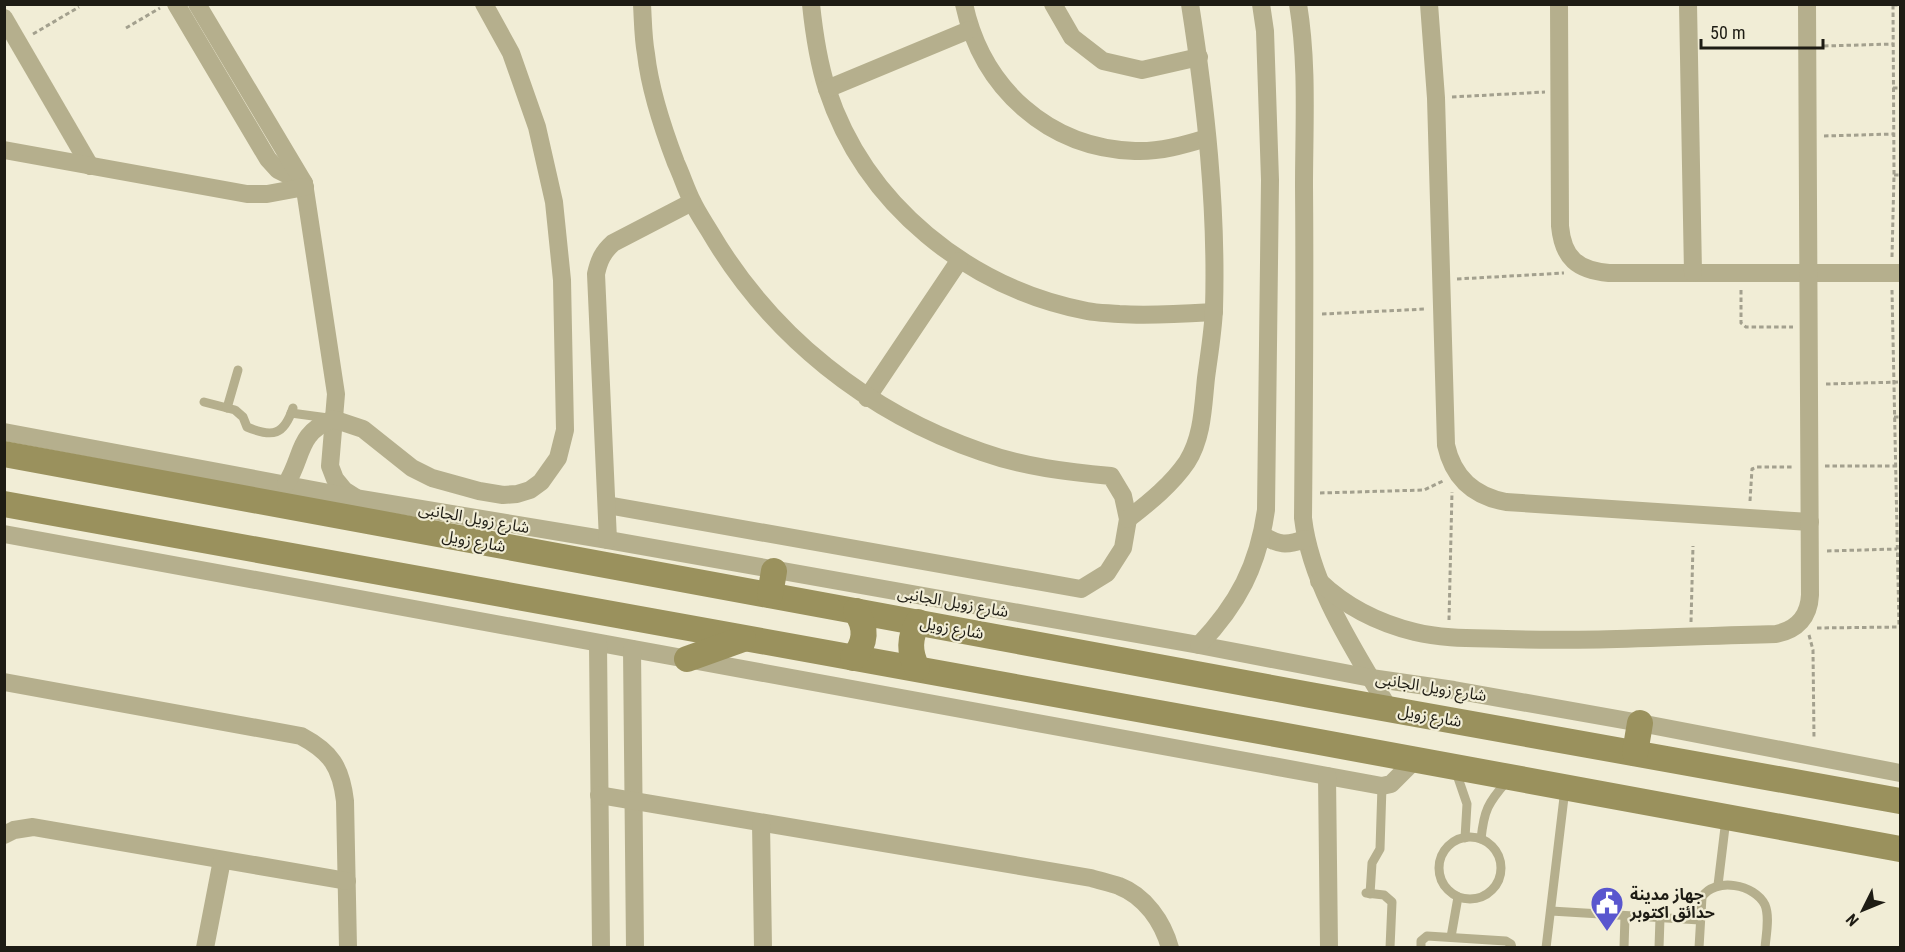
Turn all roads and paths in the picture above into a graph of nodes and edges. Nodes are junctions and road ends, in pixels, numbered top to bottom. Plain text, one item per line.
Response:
1 (166, 4) edge
2 (176, 4) edge
3 (197, 4) edge
4 (484, 4) edge
5 (642, 4) edge
6 (811, 4) edge
7 (964, 4) edge
8 (1053, 4) edge
9 (1190, 4) edge
10 (1261, 4) edge
11 (1298, 4) edge
12 (1429, 4) edge
13 (1559, 4) edge
14 (1688, 4) edge
15 (1807, 4) edge
16 (1893, 5) edge
17 (1900, 5) edge
18 (79, 7) dead end
19 (4, 18) edge
20 (126, 28) dead end
21 (969, 30) junction
22 (18, 42) junction
23 (1893, 44) junction
24 (1807, 46) junction
25 (1199, 57) junction
26 (1893, 88) junction
27 (1900, 88) edge
28 (827, 89) junction
29 (1559, 92) junction
30 (1436, 98) junction
31 (1894, 134) junction
32 (1807, 136) junction
33 (1207, 138) junction
34 (4, 150) edge
35 (90, 166) junction
36 (1894, 175) junction
37 (1900, 175) edge
38 (304, 185) junction
39 (692, 202) junction
40 (958, 261) junction
41 (1593, 271) junction
42 (1693, 273) junction
43 (1740, 273) junction
44 (1808, 273) junction
45 (1896, 273) edge
46 (1440, 280) junction
47 (1441, 308) junction
48 (1214, 312) junction
49 (1305, 315) junction
50 (1808, 327) junction
51 (238, 370) dead end
52 (1893, 382) junction
53 (1900, 382) edge
54 (1809, 384) junction
55 (867, 398) junction
56 (204, 402) dead end
57 (227, 408) junction
58 (1894, 417) junction
59 (1900, 417) edge
60 (333, 419) junction
61 (4, 432) edge
62 (4, 454) edge
63 (1453, 468) junction
64 (286, 484) junction
65 (1303, 493) junction
66 (356, 498) junction
67 (4, 504) edge
68 (607, 505) junction
69 (1128, 519) junction
70 (1810, 522) junction
71 (4, 534) edge
72 (1262, 535) junction
73 (1305, 539) junction
74 (608, 540) junction
75 (1693, 546) dead end
76 (1897, 549) junction
77 (1810, 552) junction
78 (1319, 581) junction
79 (772, 583) junction
80 (856, 611) junction
81 (918, 622) junction
82 (1802, 622) junction
83 (1900, 627) edge
84 (1691, 636) junction
85 (1449, 637) junction
86 (745, 638) junction
87 (598, 643) junction
88 (1200, 645) junction
89 (632, 649) junction
90 (853, 658) junction
91 (687, 659) junction
92 (917, 668) junction
93 (1371, 678) junction
94 (4, 682) edge
95 (1389, 709) junction
96 (1640, 723) junction
97 (1635, 753) junction
98 (1814, 756) junction
99 (1415, 760) junction
100 (1454, 767) junction
101 (1900, 773) edge
102 (1327, 776) junction
103 (1510, 777) junction
104 (1382, 786) junction
105 (1566, 787) junction
106 (599, 795) junction
107 (633, 801) junction
108 (1900, 801) edge
109 (1727, 817) junction
110 (761, 822) junction
111 (4, 835) edge
112 (1465, 838) junction
113 (1481, 839) junction
114 (1900, 849) edge
115 (222, 860) junction
116 (347, 881) junction
117 (1718, 885) junction
118 (1458, 897) junction
119 (1551, 911) junction
120 (1625, 915) junction
121 (1660, 918) junction
122 (1700, 920) junction
123 (1451, 937) junction
124 (205, 948) edge
125 (348, 948) edge
126 (601, 948) edge
127 (635, 948) edge
128 (764, 948) edge
129 (1170, 948) edge
130 (1329, 948) edge
131 (1390, 948) edge
132 (1421, 948) edge
133 (1512, 948) edge
134 (1546, 948) edge
135 (1624, 948) edge
136 (1659, 948) edge
137 (1699, 948) edge
138 (1765, 948) edge

1 - 20 path
2 - 38 street
3 - 38 street
4 - 60 street
5 - 39 street
6 - 28 street
7 - 21 street
8 - 25 street
9 - 25 street
10 - 72 street
11 - 49 street
12 - 30 street
13 - 29 street
14 - 42 street
15 - 24 street
16 - 17 path
16 - 23 path
18 - 22 path
19 - 22 street
21 - 28 street
21 - 33 street
22 - 35 street
23 - 24 path
23 - 26 path
24 - 32 street
25 - 33 street
26 - 27 path
26 - 31 path
28 - 40 street
29 - 30 path
29 - 41 street
30 - 46 street
31 - 32 path
31 - 36 path
32 - 44 street
33 - 48 street
34 - 35 street
35 - 38 street
36 - 37 path
36 - 45 path
38 - 60 street
39 - 55 street
39 - 68 street
40 - 48 street
40 - 55 street
41 - 42 street
41 - 46 path
42 - 43 street
43 - 44 street
43 - 50 path
44 - 45 street
44 - 50 street
45 - 52 path
46 - 47 street
47 - 49 path
47 - 63 street
48 - 69 street
49 - 65 street
50 - 54 street
51 - 57 lane
52 - 53 path
52 - 54 path
52 - 58 path
54 - 70 street
55 - 69 street
56 - 57 lane
57 - 60 lane
58 - 59 path
58 - 76 path
60 - 64 street
60 - 66 street
61 - 64 street, شارع زويل الجانبى
62 - 79 main road, شارع زويل
63 - 65 path
63 - 70 street
63 - 85 path
64 - 66 street, شارع زويل الجانبى
65 - 73 street
66 - 74 street, شارع زويل الجانبى
67 - 86 main road
68 - 69 street
68 - 74 street
70 - 77 street
71 - 87 street
72 - 73 street
72 - 88 street
73 - 78 street
74 - 79 street, شارع زويل الجانبى
75 - 84 path
76 - 77 path
76 - 83 path
77 - 82 street
78 - 85 street
78 - 93 street
79 - 80 main road, شارع زويل
79 - 88 street, شارع زويل الجانبى
80 - 81 main road, شارع زويل
80 - 90 main road
81 - 92 main road
81 - 95 main road, شارع زويل
82 - 83 path
82 - 84 street
82 - 98 path
84 - 85 street
86 - 90 main road
86 - 91 main road
87 - 89 street
87 - 106 street
88 - 93 street, شارع زويل الجانبى
89 - 91 street
89 - 107 street
90 - 92 main road
91 - 102 street
92 - 99 main road
93 - 95 street
93 - 96 street, شارع زويل الجانبى
94 - 116 street
95 - 97 main road, شارع زويل
96 - 97 main road
96 - 98 street, شارع زويل الجانبى
97 - 108 main road, شارع زويل
98 - 101 street, شارع زويل الجانبى
99 - 100 main road
99 - 104 street
100 - 103 main road
100 - 112 lane
102 - 104 street
102 - 130 street
103 - 105 main road
103 - 113 lane
104 - 131 lane
105 - 109 main road
105 - 119 lane
106 - 107 street
106 - 126 street
107 - 110 street
107 - 127 street
109 - 114 main road
109 - 117 lane
110 - 128 street
110 - 129 street
111 - 115 street
112 - 113 lane
112 - 118 lane
113 - 118 lane
115 - 116 street
115 - 124 street
116 - 125 street
117 - 122 lane
117 - 138 lane
118 - 123 lane
119 - 120 lane
119 - 134 lane
120 - 121 lane
120 - 135 lane
121 - 122 lane
121 - 136 lane
122 - 137 lane
123 - 132 lane
123 - 133 lane

